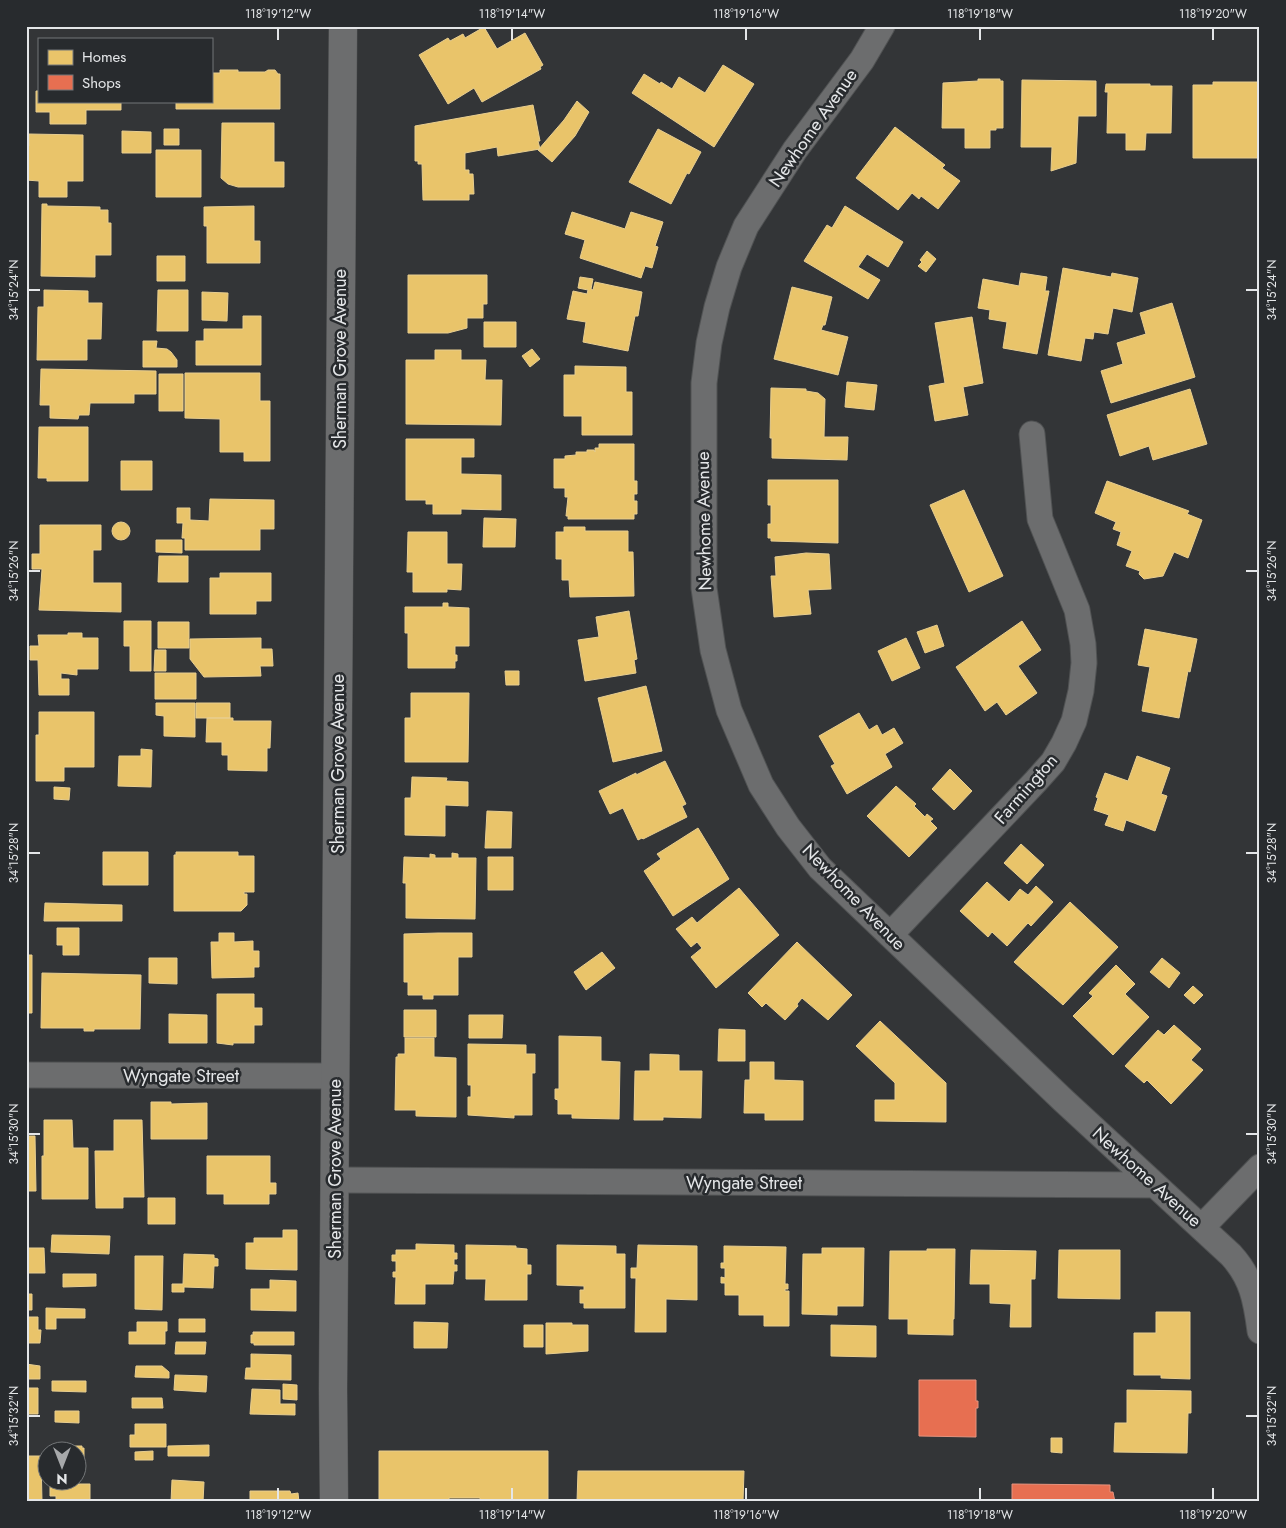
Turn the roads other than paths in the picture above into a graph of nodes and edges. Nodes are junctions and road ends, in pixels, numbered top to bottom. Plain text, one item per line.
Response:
1 (343, 26) edge
2 (882, 26) edge
3 (1032, 434) dead end
4 (890, 936) junction
5 (26, 1075) edge
6 (336, 1076) junction
7 (1260, 1168) edge
8 (335, 1180) junction
9 (1153, 1185) junction
10 (1202, 1227) junction
11 (1260, 1330) edge
12 (334, 1502) edge

1 - 6 street, Sherman Grove Avenue
2 - 4 street, Newhome Avenue
3 - 4 street, Farmington
4 - 9 street, Newhome Avenue
5 - 6 street, Wyngate Street
6 - 8 street, Sherman Grove Avenue
7 - 10 street
8 - 9 street, Wyngate Street
8 - 12 street, Sherman Grove Avenue
9 - 10 street, Newhome Avenue
10 - 11 street, Newhome Avenue

